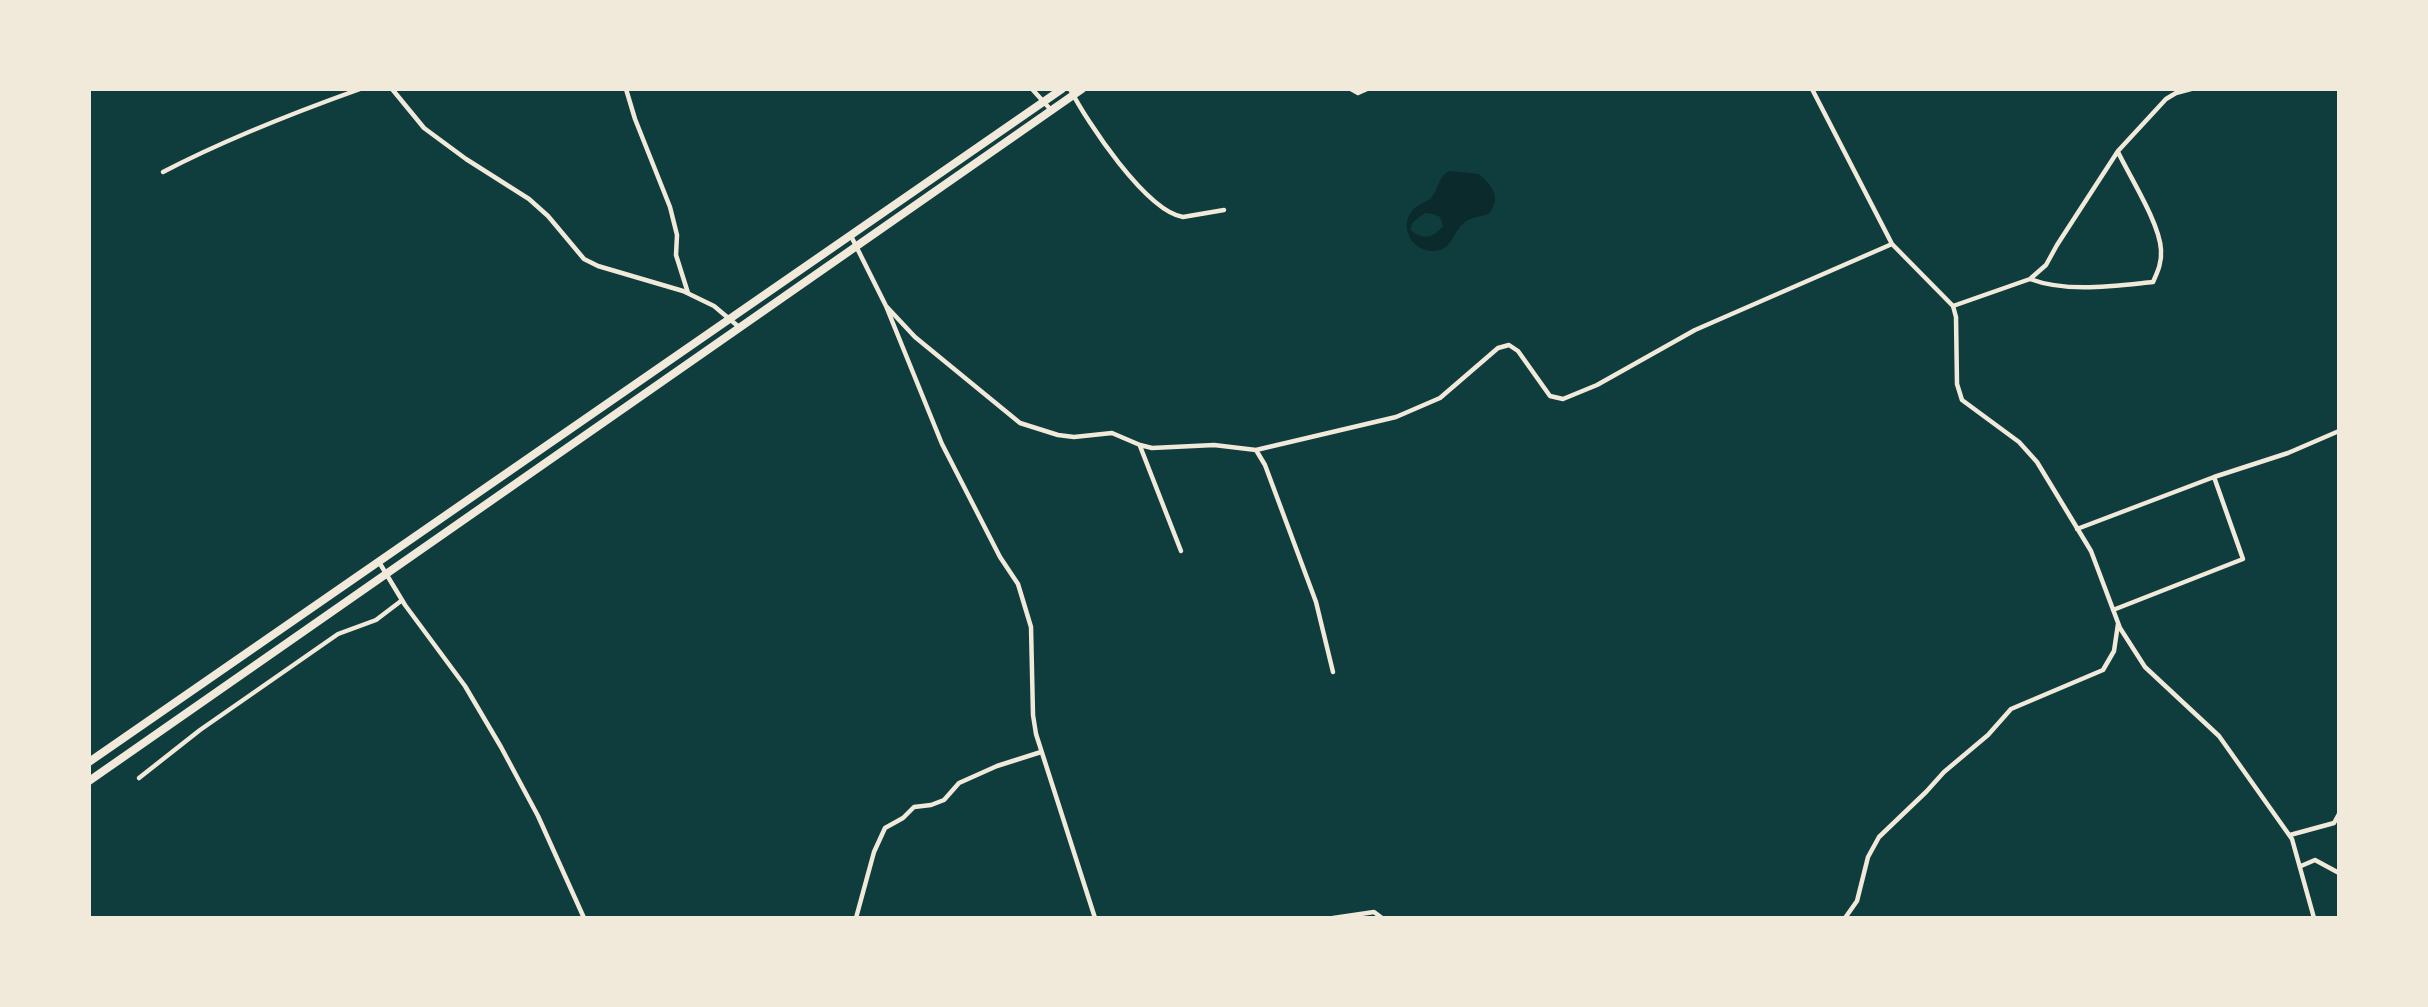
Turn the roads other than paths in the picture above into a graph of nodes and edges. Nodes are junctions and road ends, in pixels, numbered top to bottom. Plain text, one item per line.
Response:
1 (360, 89) edge
2 (392, 89) edge
3 (626, 89) edge
4 (1032, 89) edge
5 (1062, 89) edge
6 (1082, 89) edge
7 (1350, 89) edge
8 (1367, 89) edge
9 (1812, 89) edge
10 (2191, 89) edge
11 (1072, 92) edge
12 (1045, 101) junction
13 (1051, 111) junction
14 (2118, 152) junction
15 (163, 172) dead end
16 (1224, 210) dead end
17 (851, 236) junction
18 (1892, 244) junction
19 (856, 246) junction
20 (2030, 279) junction
21 (688, 293) junction
22 (886, 306) junction
23 (1953, 306) junction
24 (730, 318) junction
25 (739, 328) junction
26 (2339, 431) edge
27 (1140, 445) junction
28 (1256, 450) junction
29 (2214, 477) junction
30 (2077, 529) junction
31 (1181, 551) dead end
32 (378, 561) junction
33 (385, 574) junction
34 (402, 601) junction
35 (2113, 610) junction
36 (2117, 620) junction
37 (1333, 672) dead end
38 (1041, 752) junction
39 (89, 762) edge
40 (139, 778) dead end
41 (89, 781) edge
42 (2339, 814) edge
43 (2290, 835) junction
44 (2301, 866) junction
45 (2339, 873) edge
46 (584, 918) edge
47 (856, 918) edge
48 (1095, 918) edge
49 (1334, 918) edge
50 (1382, 918) edge
51 (1845, 918) edge
52 (2314, 918) edge

1 - 15 street
2 - 21 street
3 - 21 street
4 - 12 street
5 - 12 highway
6 - 11 highway
7 - 8 street
9 - 18 street
10 - 14 street
11 - 13 highway
11 - 16 street
12 - 13 street
12 - 17 highway
13 - 19 highway
14 - 20 street
14 - 20 street
17 - 19 street
17 - 24 highway
18 - 23 street
18 - 28 street
19 - 22 street
19 - 25 highway
20 - 23 street
21 - 24 street
22 - 27 street
22 - 38 street
23 - 30 street
24 - 25 street
24 - 32 highway
25 - 33 highway
26 - 29 street
27 - 28 street
27 - 31 street
28 - 37 street
29 - 30 street
29 - 35 street
30 - 35 street
32 - 33 street
32 - 39 highway
33 - 34 street
33 - 41 highway
34 - 40 street
34 - 46 street
35 - 36 street
36 - 43 street
36 - 51 street
38 - 47 street
38 - 48 street
42 - 43 street
43 - 44 street
44 - 45 street
44 - 52 street
49 - 50 street

